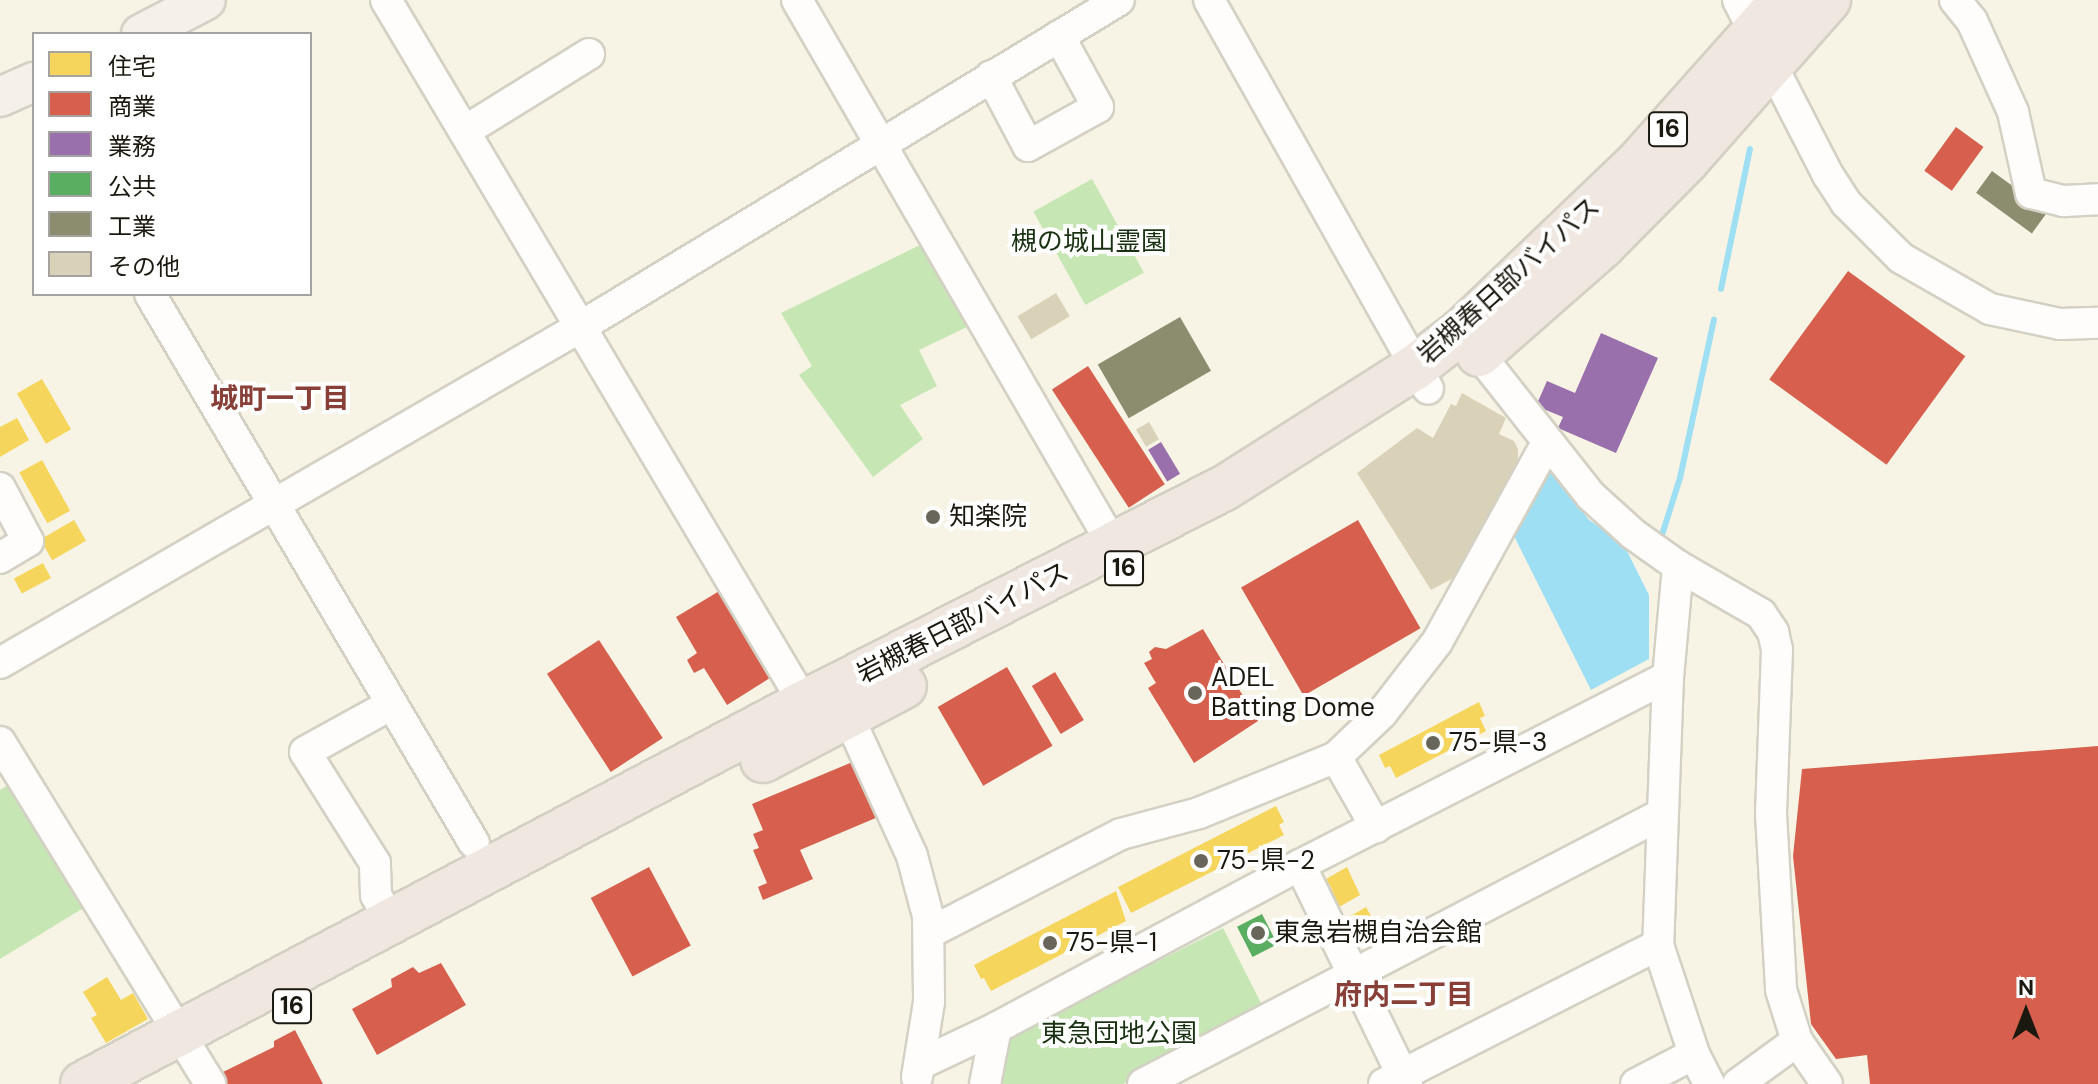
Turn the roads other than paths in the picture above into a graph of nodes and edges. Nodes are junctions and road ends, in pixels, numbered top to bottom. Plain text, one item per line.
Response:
1 (206, 0) edge
2 (386, 0) edge
3 (797, 0) edge
4 (1119, 0) edge
5 (1209, 0) edge
6 (1828, 0) edge
7 (1955, 0) edge
8 (1762, 23) edge
9 (145, 32) edge
10 (1059, 36) junction
11 (589, 54) dead end
12 (991, 76) junction
13 (465, 131) junction
14 (881, 141) junction
15 (2098, 199) edge
16 (151, 296) edge
17 (2098, 323) edge
18 (582, 326) junction
19 (1469, 344) junction
20 (1421, 378) junction
21 (1547, 443) junction
22 (0, 488) edge
23 (273, 504) junction
24 (1113, 545) junction
25 (0, 558) edge
26 (1678, 566) junction
27 (0, 663) edge
28 (1668, 677) junction
29 (804, 703) junction
30 (392, 704) junction
31 (848, 716) junction
32 (0, 742) edge
33 (1336, 757) junction
34 (1662, 814) junction
35 (1376, 827) junction
36 (474, 843) dead end
37 (1300, 865) junction
38 (392, 923) junction
39 (929, 933) junction
40 (1658, 945) junction
41 (1355, 973) junction
42 (996, 1028) junction
43 (1797, 1041) junction
44 (1694, 1054) junction
45 (194, 1059) edge
46 (918, 1074) edge
47 (1157, 1081) edge
48 (1398, 1081) edge
49 (83, 1084) edge
50 (142, 1084) edge
51 (985, 1084) edge
52 (1636, 1084) edge
53 (1709, 1084) edge
54 (1738, 1084) edge
55 (1827, 1084) edge

1 - 9 main road
2 - 13 street
3 - 14 street
4 - 10 street
5 - 20 street
6 - 8 highway, 岩槻春日部バイパス / 16
7 - 15 street
8 - 17 street
8 - 19 highway, 岩槻春日部バイパス / 16
10 - 12 street
10 - 12 street
11 - 13 street
12 - 14 street
13 - 18 street
14 - 18 street
14 - 24 street
16 - 23 street
18 - 23 street
18 - 29 street
19 - 20 highway, 岩槻春日部バイパス / 16
19 - 21 street
20 - 24 highway, 岩槻春日部バイパス / 16
20 - 31 highway, 岩槻春日部バイパス / 16
21 - 26 street
21 - 33 street
22 - 25 street
23 - 27 street
23 - 30 street
24 - 29 highway, 岩槻春日部バイパス / 16
26 - 28 street
26 - 43 street
28 - 34 street
28 - 35 street
29 - 38 highway, 岩槻春日部バイパス / 16
30 - 36 street
30 - 38 street
31 - 39 street
31 - 45 highway, 岩槻春日部バイパス / 16
32 - 45 street
33 - 35 street
33 - 39 street
34 - 40 street
34 - 41 street
35 - 37 street
37 - 41 street
37 - 42 street
38 - 45 highway, 岩槻春日部バイパス / 16
39 - 46 street
40 - 44 street
40 - 48 street
41 - 47 street
41 - 48 street
42 - 46 street
42 - 51 street
43 - 54 street
43 - 55 street
44 - 52 street
44 - 53 street
45 - 49 highway, 岩槻春日部バイパス / 16
45 - 50 highway, 岩槻春日部バイパス / 16

